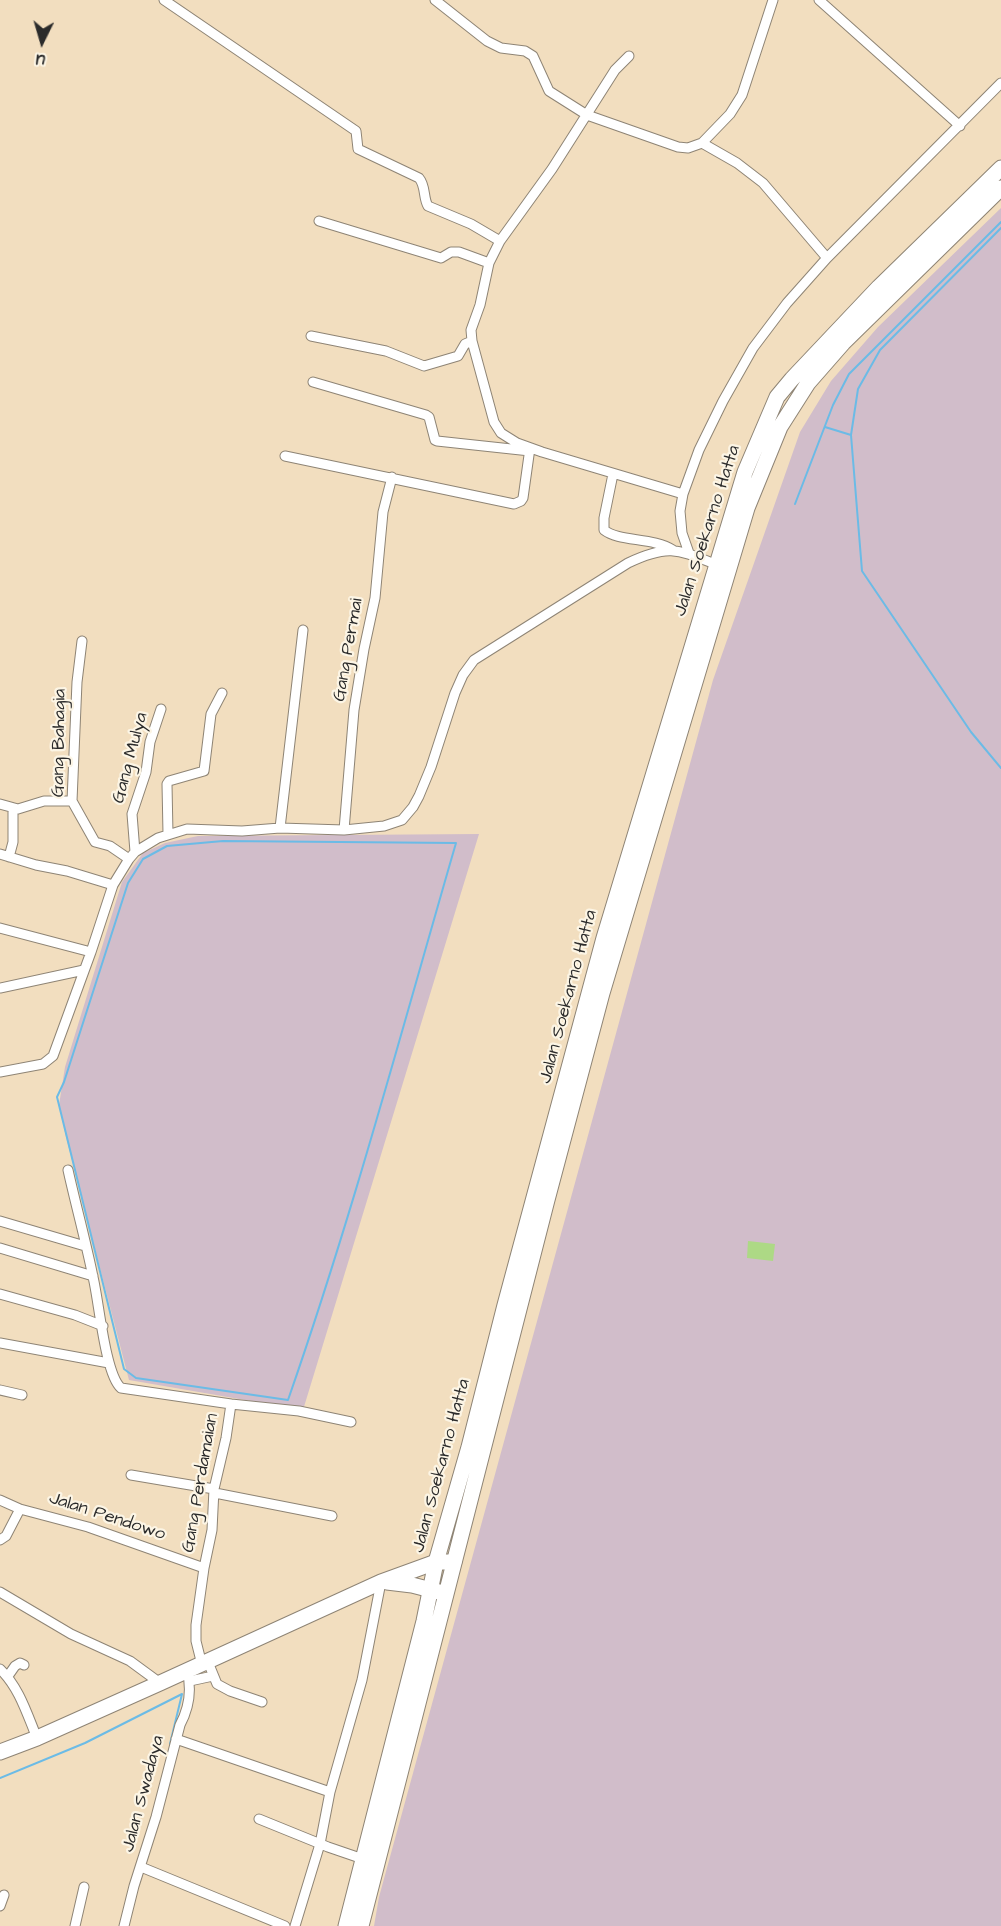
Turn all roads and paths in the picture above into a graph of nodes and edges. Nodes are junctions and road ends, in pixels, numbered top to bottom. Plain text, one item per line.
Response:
1 (164, 0) edge
2 (435, 0) edge
3 (773, 0) edge
4 (819, 0) edge
5 (629, 56) dead end
6 (1001, 83) edge
7 (587, 115) junction
8 (960, 126) junction
9 (702, 143) junction
10 (1001, 168) edge
11 (1001, 188) edge
12 (319, 221) dead end
13 (500, 241) junction
14 (827, 258) junction
15 (489, 264) junction
16 (311, 336) dead end
17 (472, 341) junction
18 (313, 382) dead end
19 (530, 450) junction
20 (285, 456) dead end
21 (613, 474) junction
22 (392, 477) junction
23 (683, 495) junction
24 (673, 550) junction
25 (689, 553) junction
26 (723, 567) junction
27 (303, 630) dead end
28 (82, 641) dead end
29 (222, 693) dead end
30 (161, 709) dead end
31 (72, 801) junction
32 (0, 804) edge
33 (13, 809) junction
34 (280, 828) junction
35 (344, 830) junction
36 (168, 834) junction
37 (4, 855) edge
38 (132, 855) junction
39 (113, 885) junction
40 (0, 928) edge
41 (91, 952) junction
42 (84, 970) junction
43 (0, 988) edge
44 (0, 1072) edge
45 (68, 1170) dead end
46 (0, 1221) edge
47 (85, 1246) junction
48 (0, 1248) edge
49 (93, 1276) junction
50 (0, 1294) edge
51 (102, 1326) junction
52 (0, 1343) edge
53 (109, 1363) junction
54 (0, 1390) edge
55 (22, 1395) dead end
56 (231, 1404) junction
57 (351, 1422) dead end
58 (131, 1475) dead end
59 (215, 1491) junction
60 (0, 1500) edge
61 (20, 1509) junction
62 (332, 1516) dead end
63 (0, 1540) edge
64 (436, 1562) junction
65 (454, 1562) junction
66 (204, 1568) junction
67 (382, 1582) junction
68 (430, 1589) junction
69 (0, 1592) edge
70 (446, 1593) junction
71 (24, 1665) dead end
72 (208, 1668) junction
73 (0, 1669) edge
74 (8, 1676) junction
75 (189, 1676) junction
76 (160, 1683) junction
77 (262, 1702) dead end
78 (37, 1738) junction
79 (176, 1739) junction
80 (0, 1752) edge
81 (330, 1792) junction
82 (259, 1819) dead end
83 (320, 1844) junction
84 (363, 1859) junction
85 (141, 1867) junction
86 (84, 1887) dead end
87 (4, 1895) dead end
88 (0, 1906) edge
89 (75, 1926) edge
90 (124, 1926) edge
91 (285, 1926) edge
92 (295, 1926) edge
93 (346, 1926) edge
94 (361, 1926) edge

1 - 13 street
2 - 7 street
3 - 9 street
4 - 8 street
5 - 7 street
6 - 8 street
7 - 9 street
7 - 13 street
8 - 14 street
9 - 14 street
10 - 26 main road, Jalan Soekarno Hatta
11 - 26 main road, Jalan Soekarno Hatta
12 - 15 street
13 - 15 street
14 - 23 street
15 - 17 street
16 - 17 street
17 - 19 street
18 - 19 street
19 - 21 street
19 - 22 street
20 - 22 street
21 - 23 street
21 - 24 street
22 - 35 street, Gang Permai
23 - 25 street
24 - 25 street
24 - 35 street
25 - 26 street
26 - 64 main road, Jalan Soekarno Hatta
26 - 65 main road, Jalan Soekarno Hatta
27 - 34 street
28 - 31 street, Gang Bahagia
29 - 36 street
30 - 38 street, Gang Mulya
31 - 33 street
31 - 38 street, Gang Bahagia
32 - 33 street
33 - 37 street
34 - 35 street
34 - 36 street
36 - 38 street
37 - 39 street
38 - 39 street
39 - 41 street
40 - 41 street
41 - 42 street
42 - 43 street
42 - 44 street
45 - 47 street
46 - 47 street
47 - 49 street
48 - 49 street
49 - 51 street
50 - 51 street
51 - 53 street
52 - 53 street
53 - 56 street
54 - 55 street
56 - 57 street
56 - 59 street, Gang Perdamaian
58 - 59 street
59 - 62 street
59 - 66 street, Gang Perdamaian
60 - 61 street, Jalan Pendowo
61 - 63 street
61 - 66 street, Jalan Pendowo
64 - 65 main road
64 - 67 main road
64 - 68 main road, Jalan Soekarno Hatta
65 - 70 main road, Jalan Soekarno Hatta
66 - 72 street, Gang Perdamaian
67 - 68 main road
67 - 72 main road
67 - 81 street
68 - 70 main road
68 - 84 main road, Jalan Soekarno Hatta
69 - 76 street
70 - 94 main road, Jalan Soekarno Hatta
71 - 74 street
72 - 75 main road
72 - 77 street
73 - 74 street
74 - 78 street
75 - 76 main road
75 - 79 street, Jalan Swadaya
76 - 78 main road
78 - 80 main road
79 - 81 street
79 - 85 street, Jalan Swadaya
81 - 83 street
82 - 83 street
83 - 84 street
83 - 92 street
84 - 93 main road, Jalan Soekarno Hatta
85 - 90 street, Jalan Swadaya
85 - 91 street
86 - 89 street
87 - 88 street

